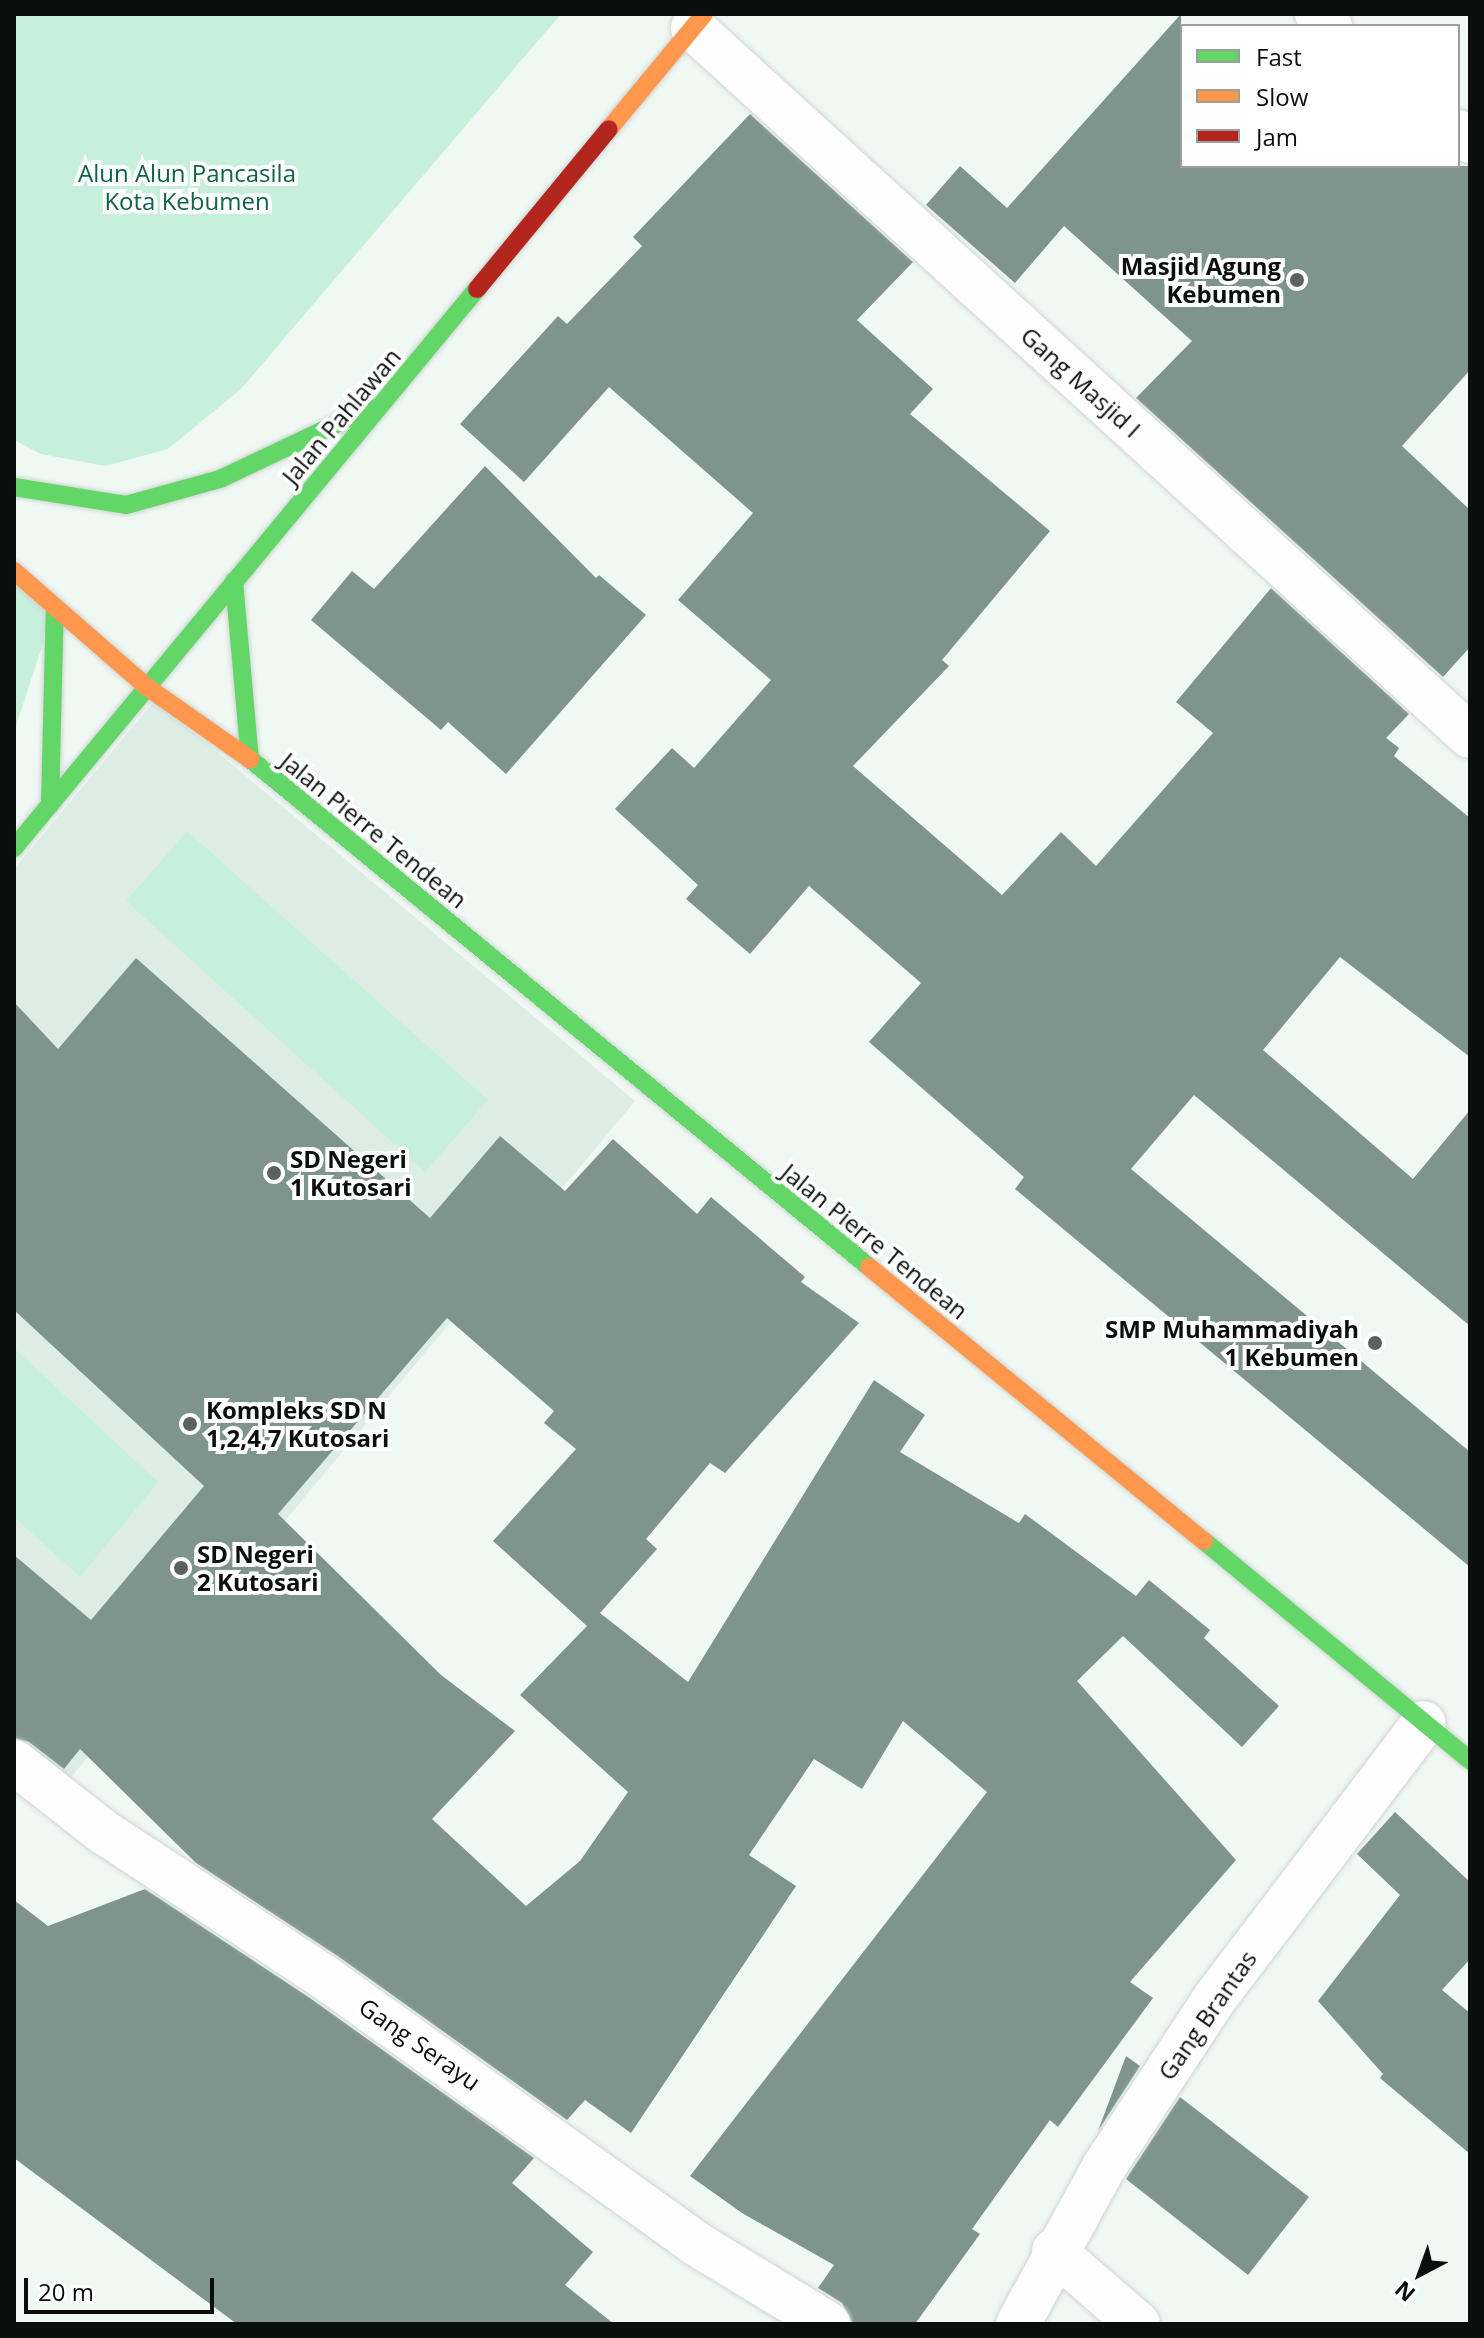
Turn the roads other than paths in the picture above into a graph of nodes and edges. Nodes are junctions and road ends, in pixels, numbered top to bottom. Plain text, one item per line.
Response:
1 (699, 21) edge
2 (383, 402) junction
3 (14, 487) edge
4 (14, 571) edge
5 (234, 581) junction
6 (55, 607) junction
7 (147, 687) junction
8 (1470, 736) edge
9 (250, 759) junction
10 (50, 805) junction
11 (14, 848) edge
12 (1424, 1723) junction
13 (1470, 1760) edge
14 (14, 1762) edge
15 (1054, 2251) junction
16 (828, 2324) edge
17 (1018, 2324) edge
18 (1138, 2324) edge

1 - 2 main road, Jalan Pahlawan
1 - 8 street, Gang Masjid I
2 - 3 main road
2 - 5 main road, Jalan Pahlawan
4 - 6 main road, Jalan Pierre Tendean
5 - 7 main road, Jalan Pahlawan
5 - 9 main road, Jalan Pierre Tendean
6 - 7 main road, Jalan Pierre Tendean
6 - 10 main road
7 - 9 main road, Jalan Pierre Tendean
7 - 10 main road, Jalan Pahlawan
9 - 12 main road, Jalan Pierre Tendean
10 - 11 main road, Jalan Pahlawan
12 - 13 main road, Jalan Pierre Tendean
12 - 15 street, Gang Brantas
14 - 16 street, Gang Serayu
15 - 17 street, Gang Brantas
15 - 18 street

